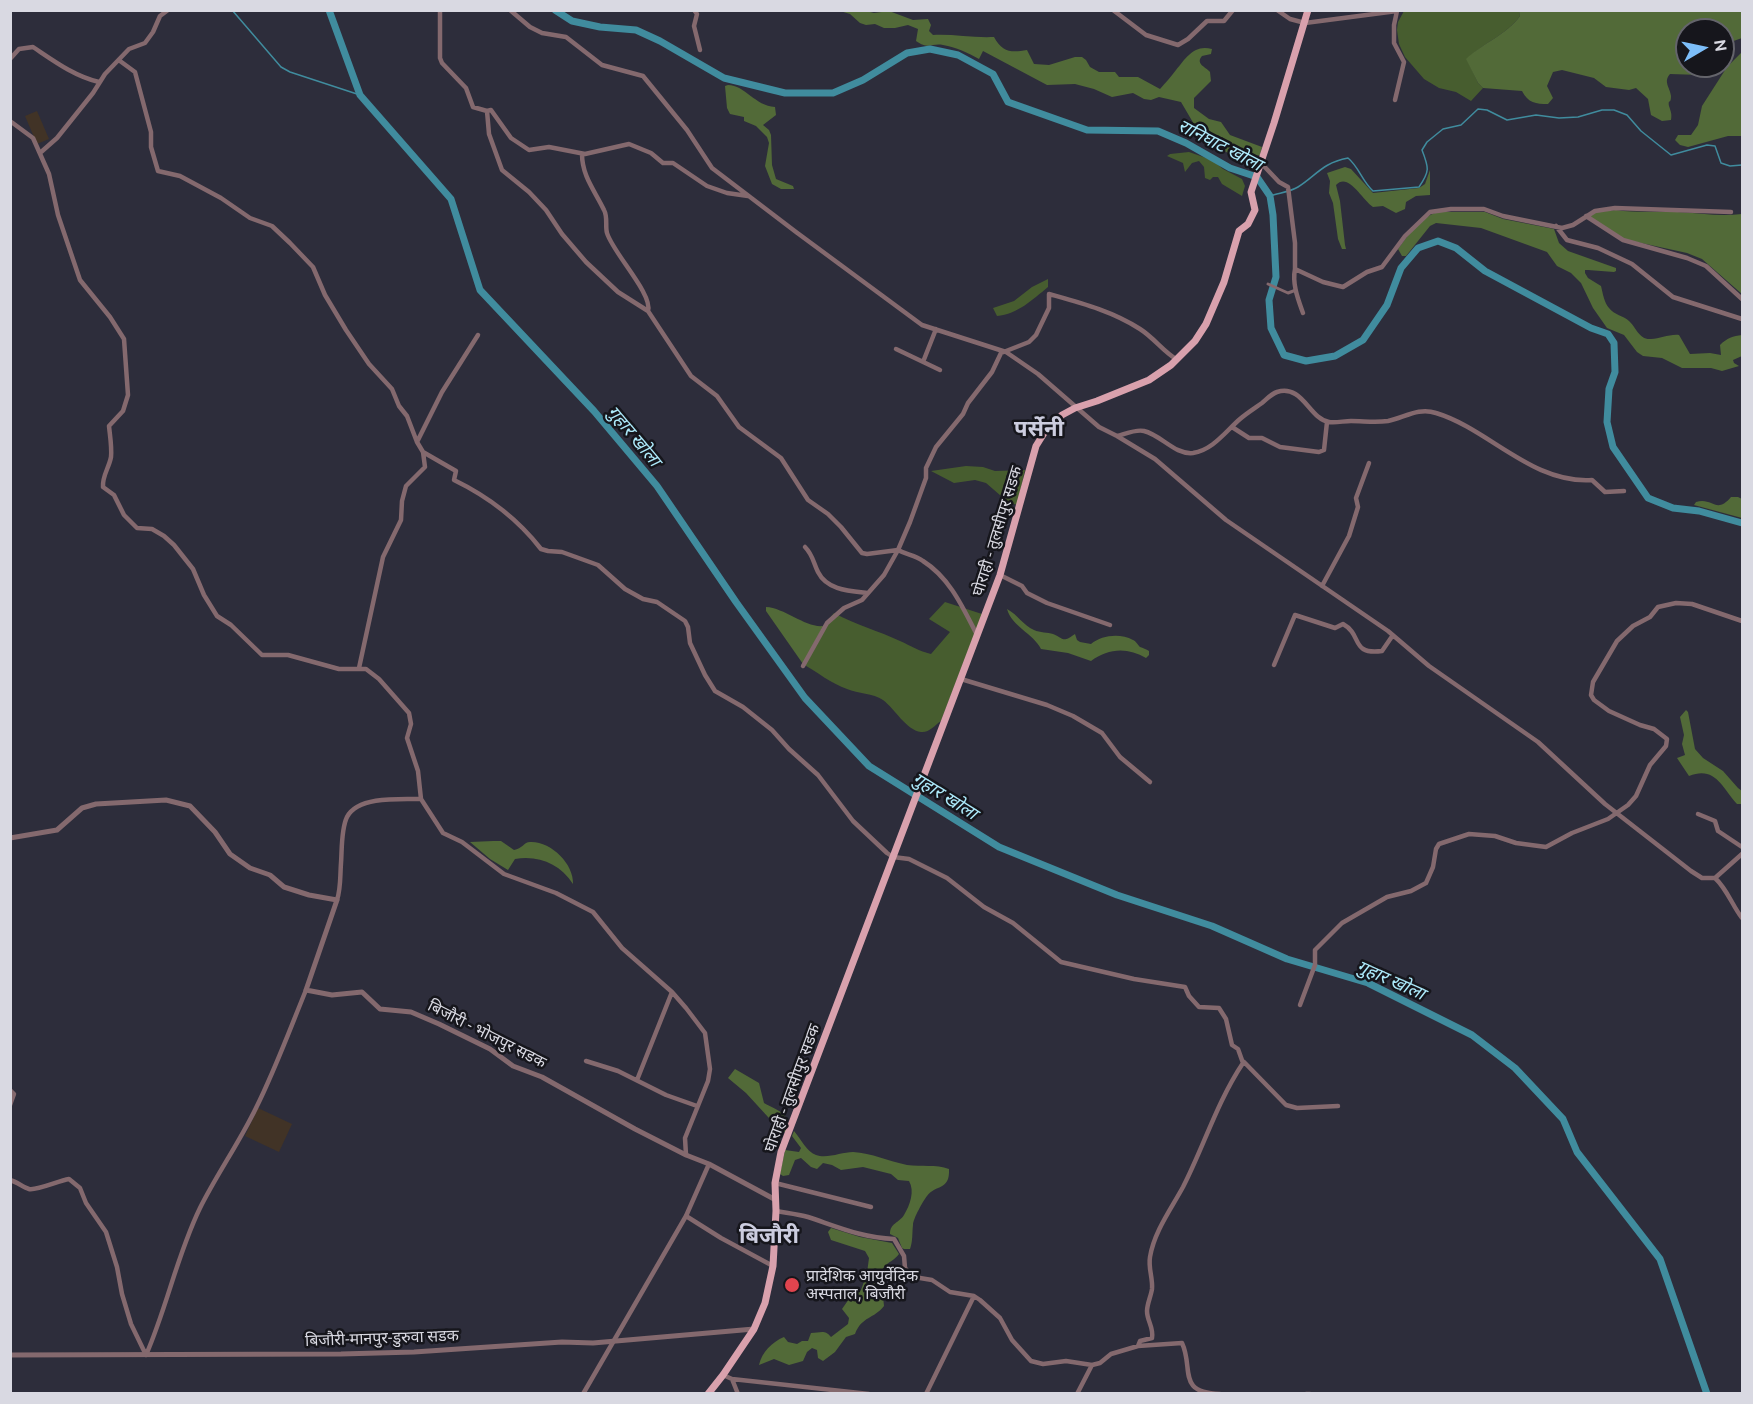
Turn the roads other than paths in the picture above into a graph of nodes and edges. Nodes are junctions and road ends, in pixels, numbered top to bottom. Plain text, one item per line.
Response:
1 (168, 10) edge
2 (440, 10) edge
3 (510, 10) edge
4 (694, 10) edge
5 (1113, 10) edge
6 (1233, 10) edge
7 (1277, 10) edge
8 (1308, 10) edge
9 (1305, 23) junction
10 (700, 50) dead end
11 (10, 59) edge
12 (120, 61) junction
13 (99, 82) junction
14 (1395, 100) dead end
15 (487, 111) junction
16 (10, 121) edge
17 (40, 153) junction
18 (582, 154) junction
19 (1261, 163) junction
20 (748, 195) junction
21 (1731, 212) dead end
22 (1586, 216) junction
23 (1556, 226) junction
24 (1295, 268) junction
25 (1268, 284) dead end
26 (1296, 290) junction
27 (1743, 299) edge
28 (648, 311) junction
29 (1303, 313) dead end
30 (1743, 319) edge
31 (936, 329) junction
32 (478, 335) dead end
33 (896, 349) dead end
34 (1006, 352) junction
35 (1176, 359) junction
36 (922, 362) junction
37 (940, 370) dead end
38 (1075, 408) junction
39 (1327, 422) junction
40 (1232, 427) junction
41 (1117, 436) junction
42 (417, 442) junction
43 (423, 452) junction
44 (1369, 463) dead end
45 (1624, 491) dead end
46 (805, 547) dead end
47 (898, 550) junction
48 (1000, 575) junction
49 (1322, 586) junction
50 (867, 593) junction
51 (1743, 621) edge
52 (1110, 625) dead end
53 (1393, 634) junction
54 (978, 635) junction
55 (1274, 665) dead end
56 (803, 666) dead end
57 (359, 668) junction
58 (961, 679) junction
59 (1150, 782) dead end
60 (421, 799) junction
61 (1617, 813) junction
62 (1698, 813) dead end
63 (10, 838) edge
64 (1743, 847) edge
65 (1743, 854) edge
66 (893, 857) junction
67 (1715, 878) junction
68 (337, 900) junction
69 (1743, 918) edge
70 (306, 990) junction
71 (672, 992) junction
72 (1300, 1005) dead end
73 (586, 1062) dead end
74 (1244, 1062) junction
75 (637, 1080) junction
76 (10, 1090) edge
77 (10, 1105) edge
78 (697, 1106) junction
79 (1338, 1106) dead end
80 (686, 1155) junction
81 (709, 1164) junction
82 (10, 1179) edge
83 (775, 1183) junction
84 (774, 1199) junction
85 (871, 1207) dead end
86 (776, 1211) junction
87 (686, 1216) junction
88 (773, 1266) junction
89 (974, 1296) junction
90 (753, 1329) junction
91 (614, 1341) junction
92 (1138, 1346) junction
93 (10, 1355) edge
94 (147, 1355) junction
95 (1092, 1365) junction
96 (723, 1375) junction
97 (732, 1379) junction
98 (583, 1394) edge
99 (708, 1394) edge
100 (738, 1394) edge
101 (869, 1394) edge
102 (926, 1394) edge
103 (1077, 1394) edge
104 (1220, 1394) edge

1 - 12 street
2 - 15 street
3 - 20 street
4 - 10 street
5 - 6 street
7 - 9 street
8 - 9 main road
9 - 14 street
9 - 19 main road
11 - 13 street
12 - 13 street
12 - 42 street
13 - 17 street
15 - 18 street
15 - 28 street
16 - 17 street
17 - 57 street
18 - 20 street
18 - 28 street
19 - 24 street
19 - 35 main road, घोराही - तुलसीपुर सडक
20 - 31 street
21 - 22 street
22 - 23 street
22 - 27 street
23 - 24 street
23 - 30 street
24 - 26 street
25 - 26 street
26 - 29 street
28 - 47 street
31 - 34 street
31 - 36 street
32 - 42 street
33 - 36 street
34 - 35 street
34 - 38 street
34 - 47 street
35 - 38 main road, घोराही - तुलसीपुर सडक
36 - 37 street
38 - 41 street
38 - 48 main road, घोराही - तुलसीपुर सडक
39 - 40 street
39 - 40 street
39 - 45 street
40 - 41 street
41 - 49 street
42 - 43 street
43 - 57 street
43 - 66 street
44 - 49 street
46 - 50 street
47 - 50 street
47 - 54 street
48 - 52 street
48 - 54 main road, घोराही - तुलसीपुर सडक
49 - 53 street
50 - 56 street
51 - 61 street
53 - 55 street
53 - 61 street
54 - 58 main road, घोराही - तुलसीपुर सडक
57 - 60 street
58 - 59 street
58 - 66 main road, घोराही - तुलसीपुर सडक
60 - 68 street
60 - 71 street
61 - 67 street
61 - 72 street
62 - 64 street
63 - 68 street
65 - 67 street
66 - 74 street
66 - 83 main road, घोराही - तुलसीपुर सडक
67 - 69 street
68 - 70 street
70 - 80 street, बिजौरी - भोजपुर सडक
70 - 94 street
71 - 75 street
71 - 78 street
73 - 75 street
74 - 79 street
74 - 92 street
75 - 78 street
76 - 77 street
78 - 80 street
80 - 81 street, बिजौरी - भोजपुर सडक
81 - 84 street, बिजौरी - भोजपुर सडक
81 - 87 street
82 - 94 street
83 - 84 main road, घोराही - तुलसीपुर सडक
83 - 85 street
84 - 86 main road, घोराही - तुलसीपुर सडक
86 - 88 main road, घोराही - तुलसीपुर सडक
86 - 89 street
87 - 88 street
87 - 91 street
88 - 90 main road, घोराही - तुलसीपुर सडक
89 - 95 street
89 - 102 street
90 - 91 street, बिजौरी-मानपुर-डुरुवा सडक
90 - 96 main road, घोराही - तुलसीपुर सडक
91 - 94 street, बिजौरी-मानपुर-डुरुवा सडक
91 - 98 street
92 - 95 street
92 - 104 street
93 - 94 street, बिजौरी-मानपुर-डुरुवा सडक
95 - 103 street
96 - 97 street
96 - 99 main road, घोराही - तुलसीपुर सडक
97 - 100 street
97 - 101 street

